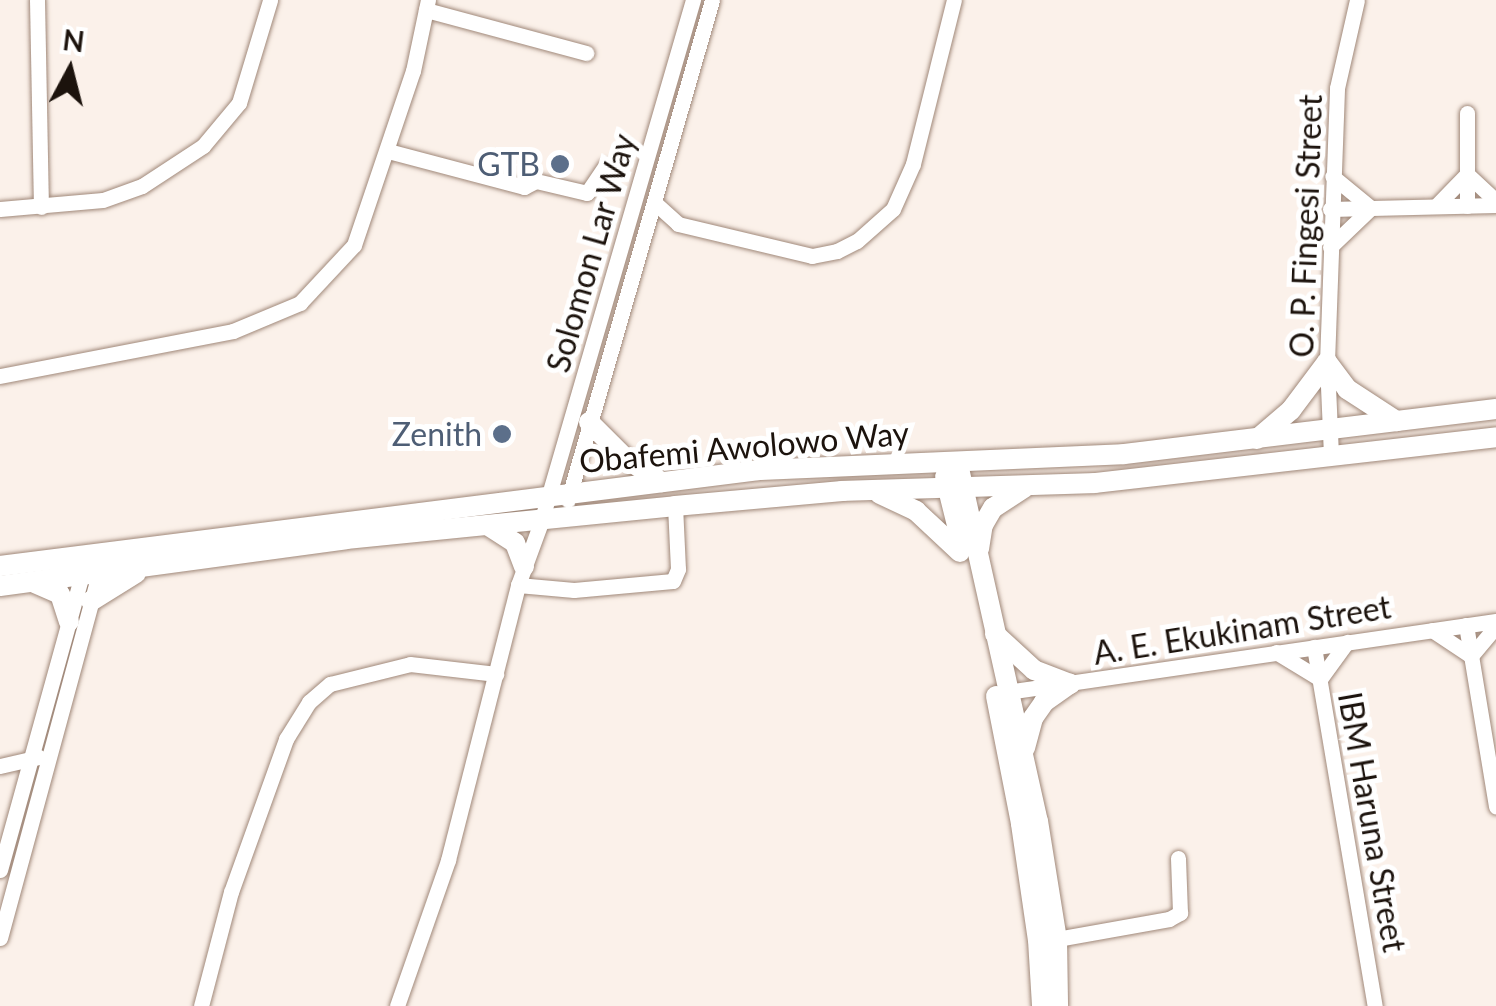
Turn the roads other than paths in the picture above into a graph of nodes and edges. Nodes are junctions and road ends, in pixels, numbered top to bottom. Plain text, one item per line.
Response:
1 (37, 0) edge
2 (270, 0) edge
3 (694, 0) edge
4 (712, 0) edge
5 (954, 0) edge
6 (1357, 0) edge
7 (427, 5) edge
8 (586, 54) dead end
9 (1467, 113) dead end
10 (388, 151) junction
11 (605, 166) dead end
12 (1468, 174) junction
13 (1332, 176) junction
14 (655, 203) junction
15 (1496, 203) edge
16 (1436, 206) junction
17 (1467, 206) junction
18 (41, 207) junction
19 (1371, 208) junction
20 (0, 209) edge
21 (1330, 209) junction
22 (678, 224) junction
23 (643, 245) junction
24 (1330, 247) junction
25 (1327, 362) junction
26 (0, 376) edge
27 (1496, 409) edge
28 (1396, 421) junction
29 (588, 422) junction
30 (1328, 429) junction
31 (1496, 437) edge
32 (1257, 438) junction
33 (1331, 455) junction
34 (949, 460) junction
35 (661, 482) junction
36 (955, 486) junction
37 (1030, 486) junction
38 (869, 490) junction
39 (569, 493) junction
40 (547, 496) junction
41 (675, 506) junction
42 (564, 518) junction
43 (541, 522) junction
44 (489, 526) junction
45 (971, 557) junction
46 (168, 562) junction
47 (93, 563) junction
48 (0, 566) edge
49 (521, 576) junction
50 (28, 582) junction
51 (0, 586) edge
52 (91, 601) junction
53 (70, 622) junction
54 (1496, 624) edge
55 (1466, 625) junction
56 (1432, 630) junction
57 (995, 634) junction
58 (1347, 642) junction
59 (1314, 646) junction
60 (1276, 652) junction
61 (1471, 656) junction
62 (496, 674) junction
63 (1320, 679) junction
64 (1070, 684) junction
65 (1002, 692) junction
66 (40, 757) junction
67 (1023, 758) junction
68 (0, 766) edge
69 (1496, 807) edge
70 (1178, 858) dead end
71 (0, 870) edge
72 (0, 938) edge
73 (1057, 938) junction
74 (201, 1006) edge
75 (396, 1006) edge
76 (1042, 1006) edge
77 (1058, 1006) edge
78 (1376, 1006) edge

1 - 18 street
2 - 18 street
3 - 40 street, Solomon Lar Way
4 - 14 street, Solomon Lar Way
5 - 22 street
6 - 13 street, O. P. Fingesi Street
7 - 8 street
7 - 10 street
9 - 12 street
10 - 11 street
10 - 26 street
12 - 15 street
12 - 16 street
12 - 17 street
13 - 19 street
13 - 21 street, O. P. Fingesi Street
14 - 22 street
14 - 23 street, Solomon Lar Way
15 - 17 street
16 - 17 street
16 - 19 street
18 - 20 street
19 - 21 street
19 - 24 street
21 - 24 street, O. P. Fingesi Street
22 - 23 street
23 - 29 street, Solomon Lar Way
24 - 25 street, O. P. Fingesi Street
25 - 28 main road
25 - 30 street, O. P. Fingesi Street
25 - 32 main road
27 - 28 main road, Obafemi Awolowo Way
28 - 30 main road, Obafemi Awolowo Way
29 - 35 main road
29 - 39 street, Solomon Lar Way
30 - 32 main road, Obafemi Awolowo Way
30 - 33 street, O. P. Fingesi Street
31 - 33 main road, Obafemi Awolowo Way
32 - 34 main road, Obafemi Awolowo Way
33 - 37 main road, Obafemi Awolowo Way
34 - 35 main road, Obafemi Awolowo Way
34 - 36 main road
35 - 39 main road, Obafemi Awolowo Way
36 - 37 main road, Obafemi Awolowo Way
36 - 38 main road, Obafemi Awolowo Way
36 - 45 main road
37 - 45 main road
38 - 41 main road, Obafemi Awolowo Way
38 - 45 main road
39 - 40 main road, Obafemi Awolowo Way
39 - 42 street, Solomon Lar Way
40 - 43 street, Solomon Lar Way
40 - 47 main road, Obafemi Awolowo Way
41 - 42 main road, Obafemi Awolowo Way
41 - 49 street
42 - 43 main road, Obafemi Awolowo Way
43 - 44 main road, Obafemi Awolowo Way
43 - 49 street, Solomon Lar Way
44 - 46 main road, Obafemi Awolowo Way
44 - 49 main road
45 - 57 main road
45 - 65 main road
46 - 47 main road, Obafemi Awolowo Way
46 - 52 main road
47 - 48 main road, Obafemi Awolowo Way
47 - 50 main road, Obafemi Awolowo Way
47 - 52 street
47 - 53 street
49 - 62 street, Solomon Lar Way
50 - 51 main road, Obafemi Awolowo Way
50 - 53 main road
52 - 66 street
53 - 66 street
54 - 55 street, A. E. Ekukinam Street
54 - 61 street
55 - 56 street, A. E. Ekukinam Street
55 - 61 street
56 - 58 street, A. E. Ekukinam Street
56 - 61 street
57 - 64 main road
57 - 65 main road
58 - 59 street, A. E. Ekukinam Street
58 - 63 street
59 - 60 street, A. E. Ekukinam Street
59 - 63 street, IBM Haruna Street
60 - 63 street
60 - 64 street, A. E. Ekukinam Street
61 - 69 street
62 - 74 street
62 - 75 street, Solomon Lar Way
63 - 78 street, IBM Haruna Street
64 - 65 street, A. E. Ekukinam Street
64 - 67 main road
65 - 67 main road
65 - 76 main road
66 - 68 street
66 - 71 street
66 - 72 street
67 - 73 main road
70 - 73 street
73 - 77 main road

